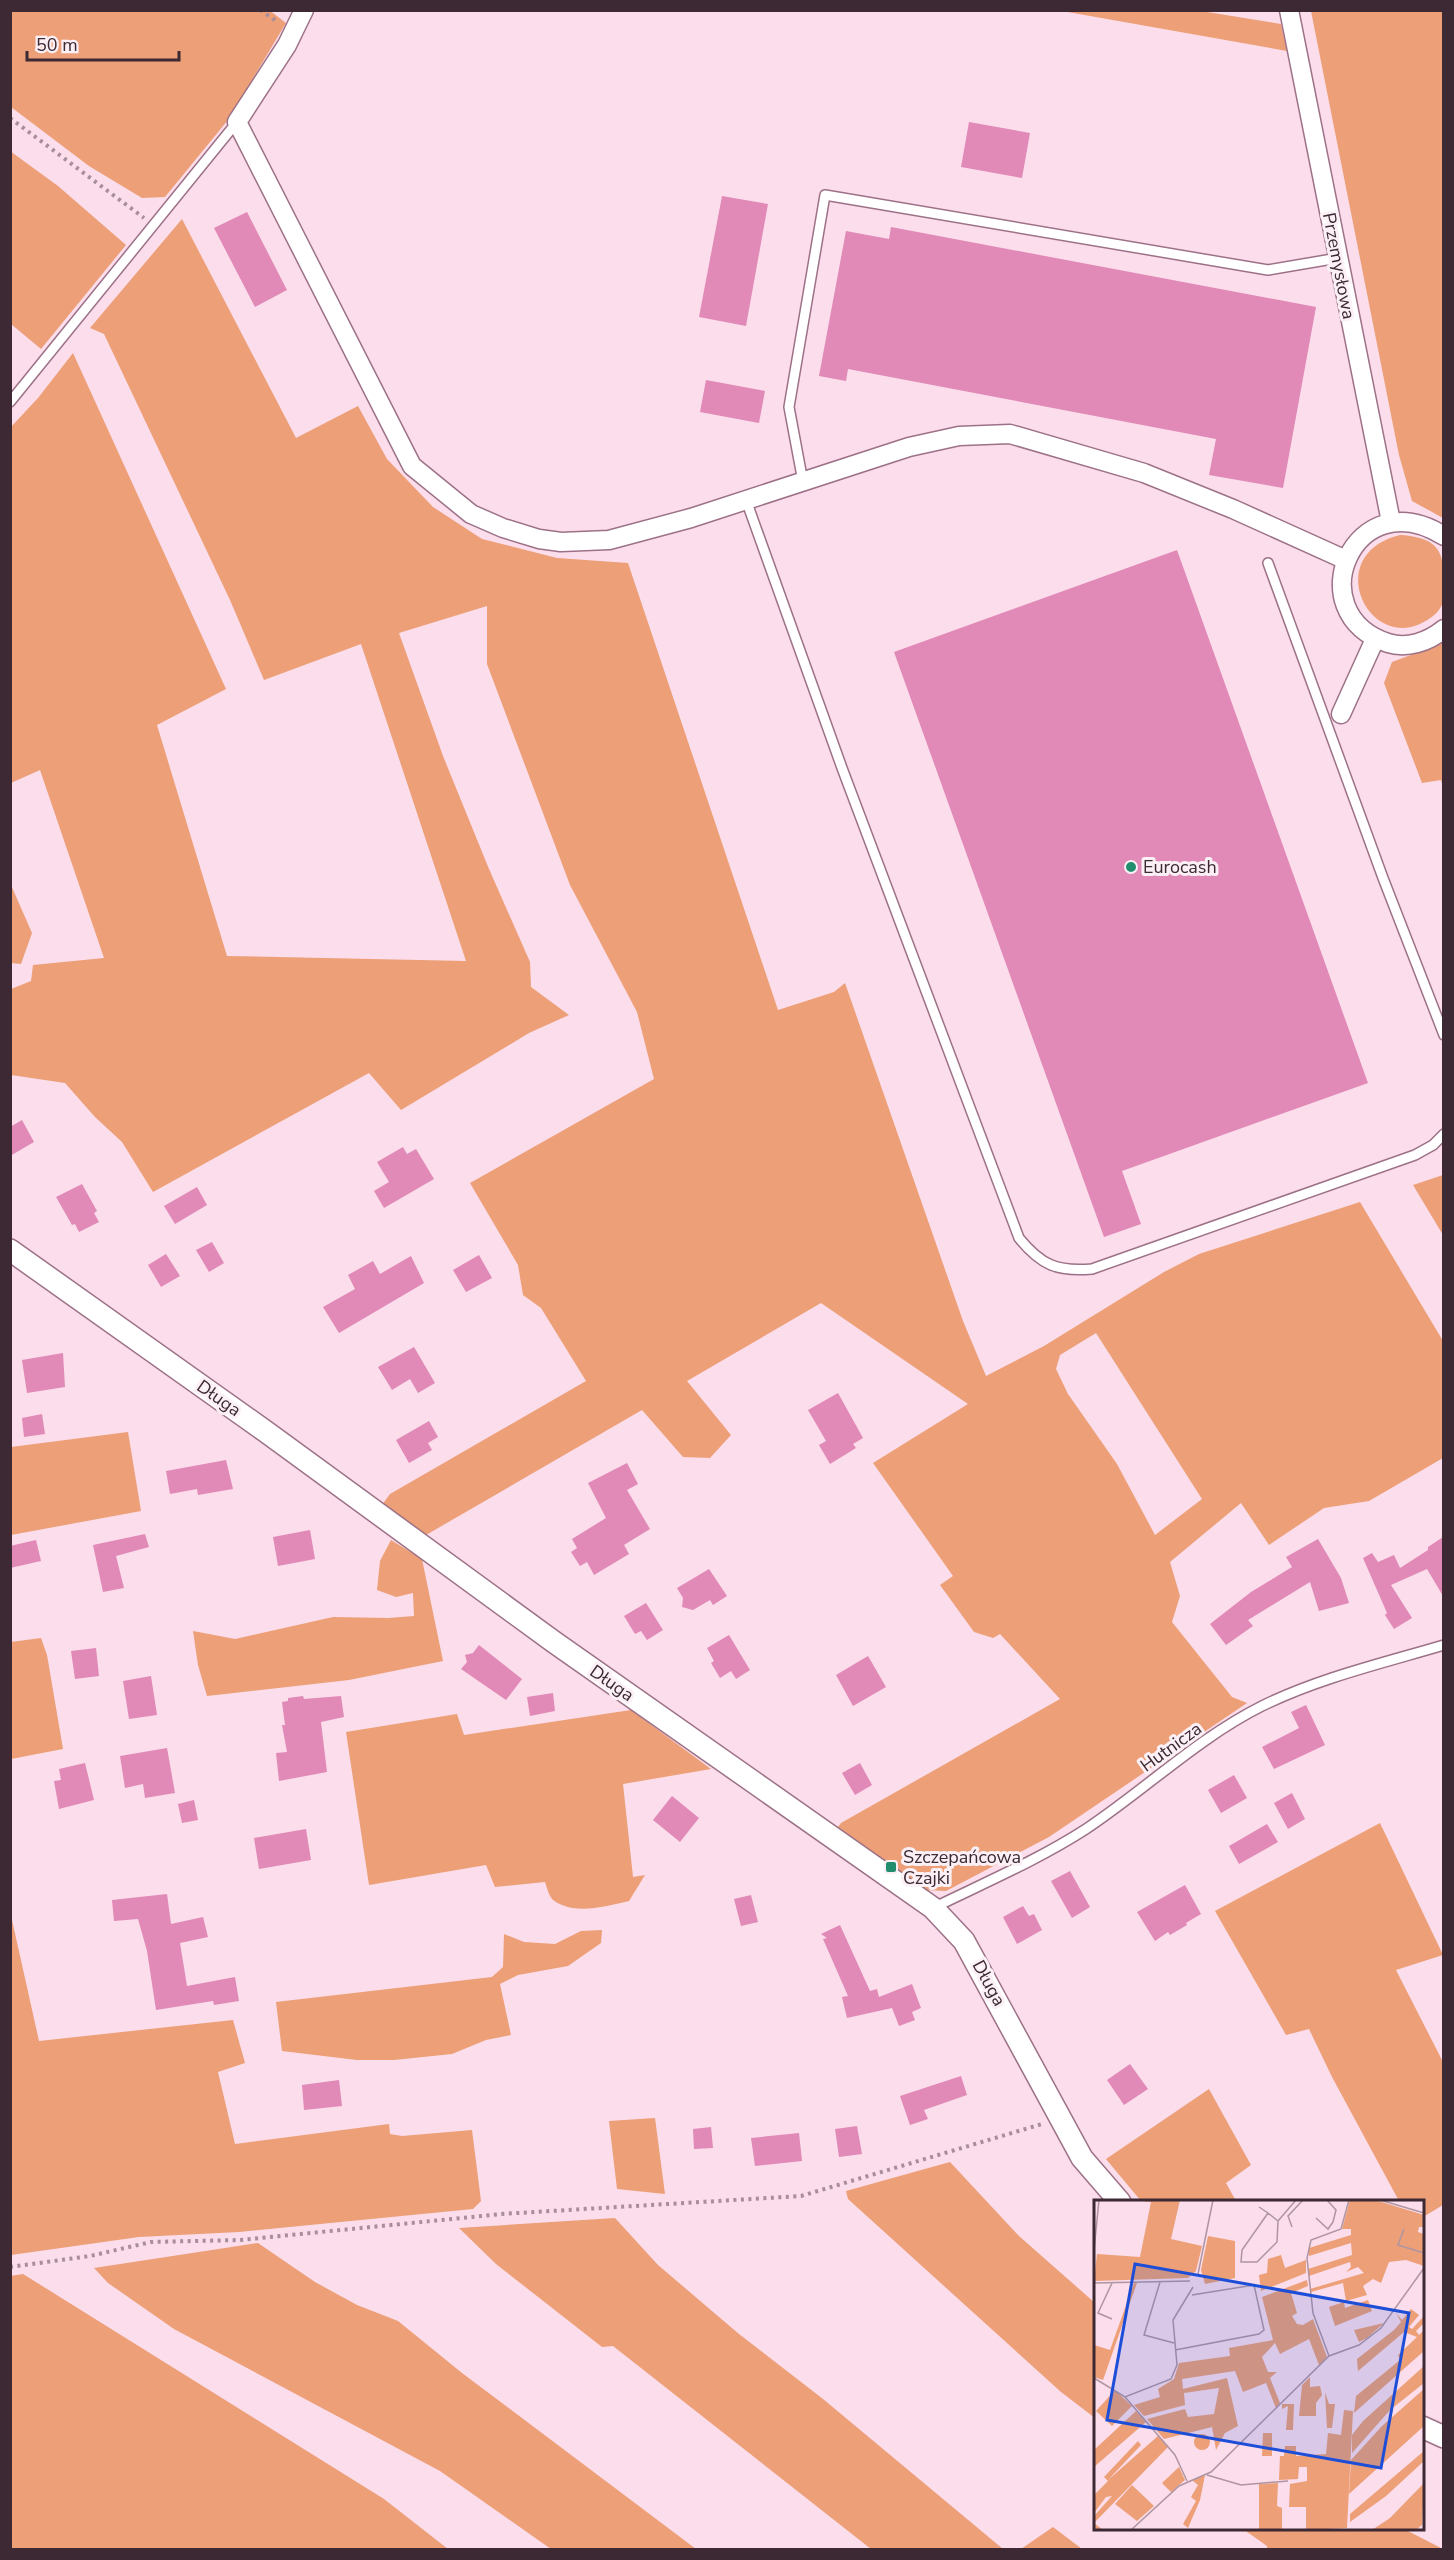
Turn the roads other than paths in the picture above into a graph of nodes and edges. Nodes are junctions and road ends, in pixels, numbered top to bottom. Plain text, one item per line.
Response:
1 (304, 10) edge
2 (1289, 10) edge
3 (237, 122) junction
4 (1338, 258) junction
5 (10, 402) edge
6 (803, 482) junction
7 (746, 500) junction
8 (1391, 522) junction
9 (1443, 536) edge
10 (1346, 560) junction
11 (1268, 562) dead end
12 (1443, 630) edge
13 (1375, 639) junction
14 (1335, 718) junction
15 (1443, 1035) edge
16 (1443, 1134) edge
17 (10, 1250) edge
18 (1443, 1645) edge
19 (933, 1908) junction
20 (1118, 2200) edge
21 (1424, 2428) edge
22 (1443, 2437) edge

1 - 3 street
2 - 4 street, Przemysłowa
3 - 5 lane
3 - 7 street
4 - 6 lane
4 - 8 street, Przemysłowa
6 - 7 street
6 - 10 street
7 - 16 lane
8 - 9 street
8 - 10 street
10 - 13 street
11 - 14 lane
12 - 13 street
13 - 14 street
14 - 15 lane
17 - 19 street, Długa
18 - 19 lane, Hutnicza
19 - 20 street, Długa
21 - 22 street

